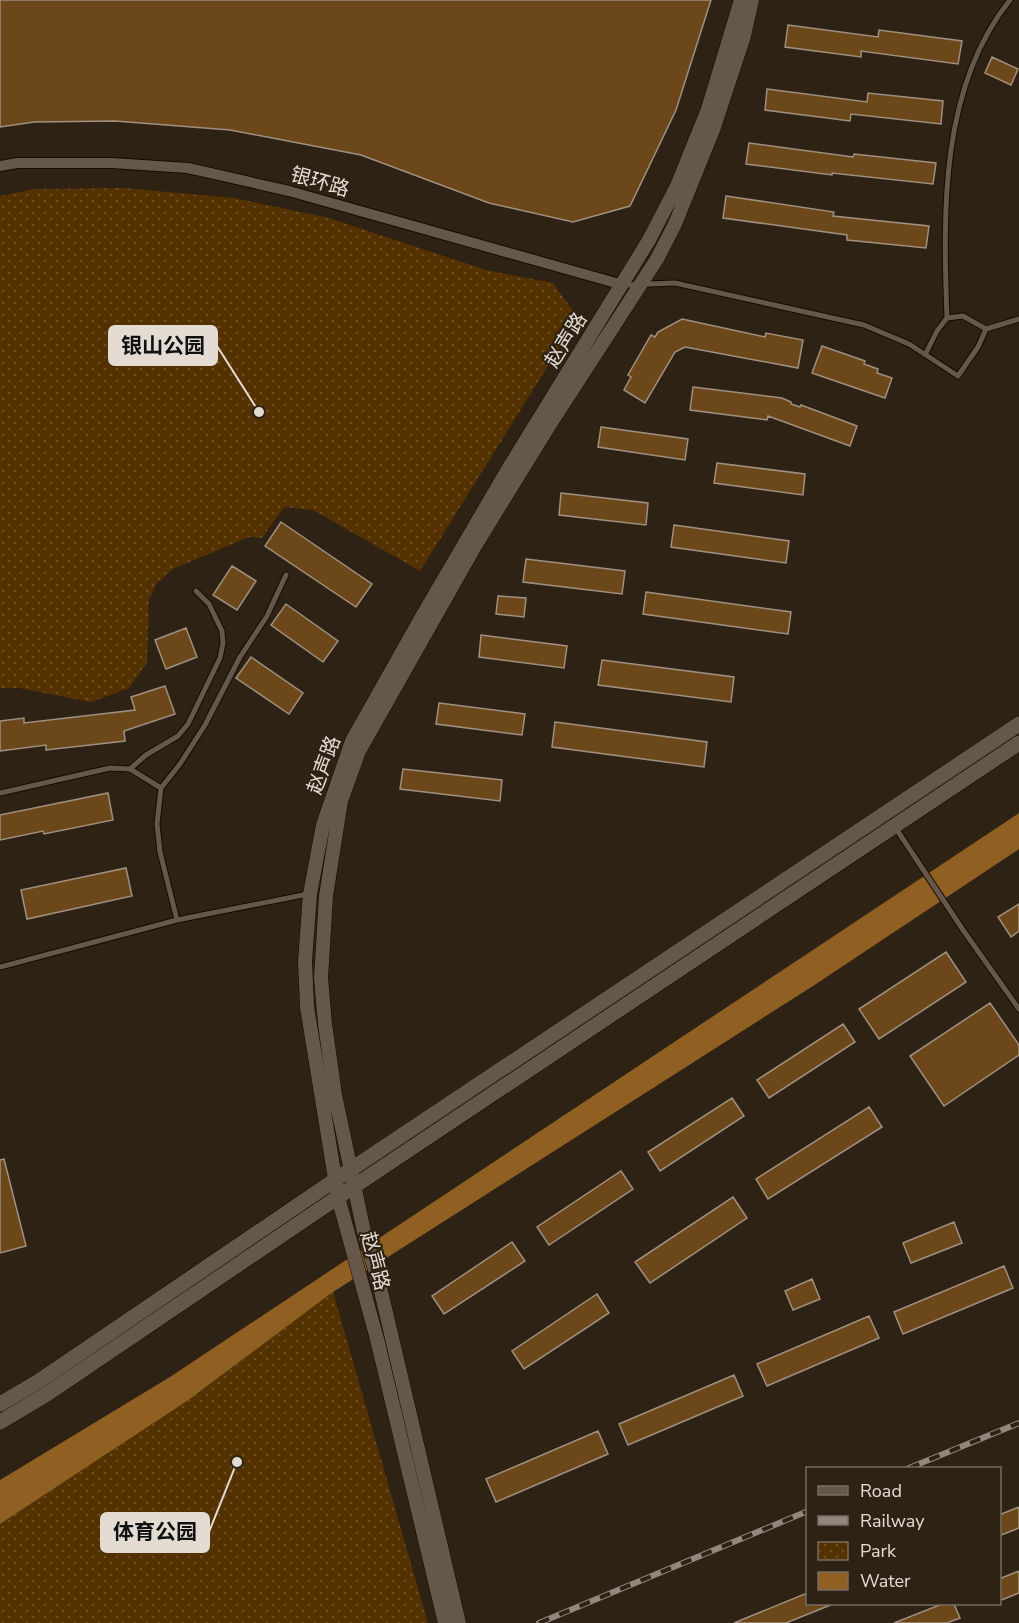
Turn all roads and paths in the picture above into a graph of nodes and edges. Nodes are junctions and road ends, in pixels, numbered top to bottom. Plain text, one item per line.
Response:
1 (741, 0) edge
2 (752, 0) edge
3 (1010, 0) edge
4 (0, 166) edge
5 (641, 283) junction
6 (623, 285) junction
7 (947, 318) junction
8 (1019, 319) edge
9 (986, 329) junction
10 (926, 353) junction
11 (286, 575) dead end
12 (196, 591) dead end
13 (1019, 724) edge
14 (1019, 743) edge
15 (130, 769) junction
16 (161, 789) junction
17 (0, 793) edge
18 (895, 826) junction
19 (310, 894) junction
20 (177, 920) junction
21 (0, 967) edge
22 (1019, 1009) edge
23 (351, 1169) junction
24 (335, 1180) junction
25 (354, 1186) junction
26 (338, 1197) junction
27 (0, 1404) edge
28 (0, 1422) edge
29 (445, 1623) edge
30 (459, 1623) edge

1 - 6 street, 赵声路
2 - 5 street
3 - 7 lane
4 - 6 street, 银环路
5 - 6 lane
5 - 10 lane
5 - 23 street
6 - 19 street, 赵声路
7 - 9 lane
7 - 10 lane
8 - 9 lane
9 - 10 lane
11 - 16 lane
12 - 15 lane
13 - 23 main road
14 - 18 main road
15 - 16 lane
15 - 17 lane
16 - 20 lane
18 - 22 lane
18 - 25 main road
19 - 20 lane
19 - 24 street, 赵声路
20 - 21 lane
23 - 24 main road
23 - 25 street
24 - 26 street, 赵声路
24 - 27 main road
25 - 26 main road
25 - 30 street
26 - 28 main road
26 - 29 street, 赵声路

